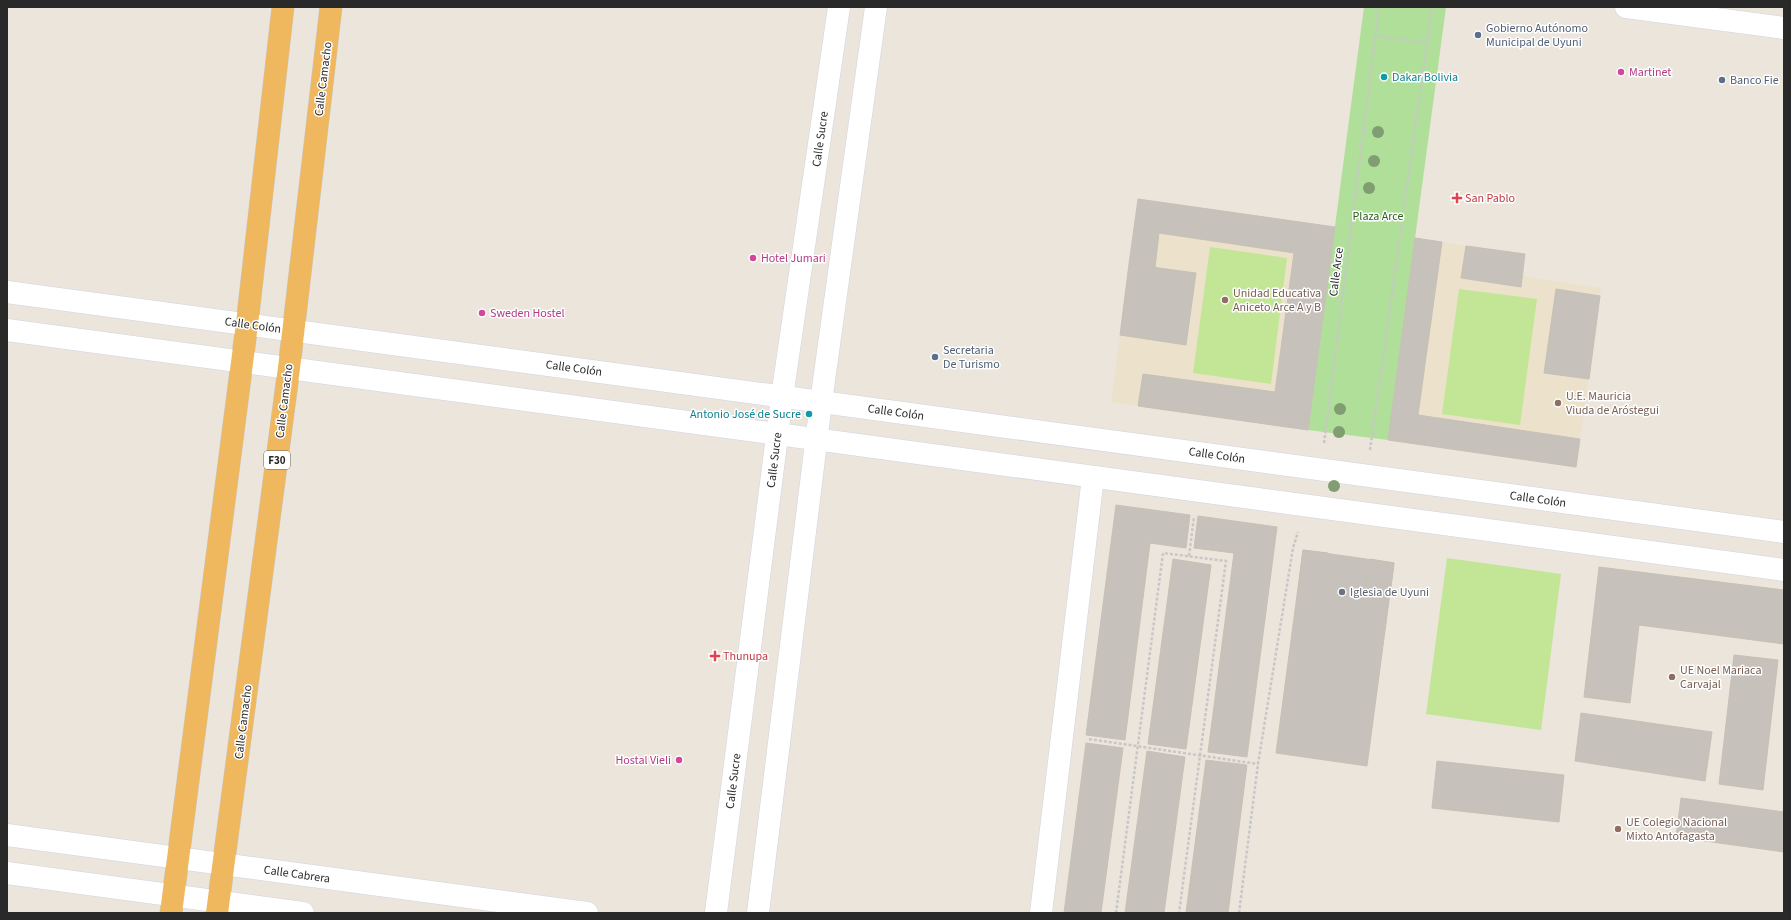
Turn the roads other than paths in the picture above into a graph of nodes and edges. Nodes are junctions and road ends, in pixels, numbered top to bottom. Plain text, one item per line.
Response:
1 (284, 7) edge
2 (331, 7) edge
3 (839, 7) edge
4 (876, 7) edge
5 (1626, 7) edge
6 (1784, 28) edge
7 (7, 292) edge
8 (247, 324) junction
9 (7, 330) edge
10 (294, 330) junction
11 (242, 362) junction
12 (289, 368) junction
13 (782, 397) junction
14 (821, 402) junction
15 (778, 434) junction
16 (816, 439) junction
17 (1093, 477) junction
18 (1784, 532) edge
19 (1784, 570) edge
20 (7, 835) edge
21 (178, 858) junction
22 (224, 864) junction
23 (7, 873) edge
24 (172, 904) edge
25 (217, 907) edge
26 (304, 913) edge
27 (587, 913) edge
28 (716, 913) edge
29 (758, 913) edge
30 (1041, 913) edge

1 - 8 highway
2 - 10 highway, Calle Camacho / F30
3 - 13 street, Calle Sucre
4 - 14 street
5 - 6 street
7 - 8 street, Calle Colón
8 - 10 street, Calle Colón
8 - 11 highway
9 - 11 street
10 - 12 highway, Calle Camacho / F30
10 - 13 street, Calle Colón
11 - 12 street
11 - 21 highway
12 - 15 street
12 - 22 highway, Calle Camacho / F30
13 - 14 street, Calle Colón
13 - 15 street, Calle Sucre
14 - 16 street
14 - 18 street, Calle Colón
15 - 16 street
15 - 28 street, Calle Sucre
16 - 17 street
16 - 29 street
17 - 19 street
17 - 30 street
20 - 21 street, Calle Cabrera
21 - 22 street, Calle Cabrera
21 - 24 highway
22 - 25 highway, Calle Camacho / F30
22 - 27 street, Calle Cabrera
23 - 24 street
24 - 25 street
25 - 26 street

